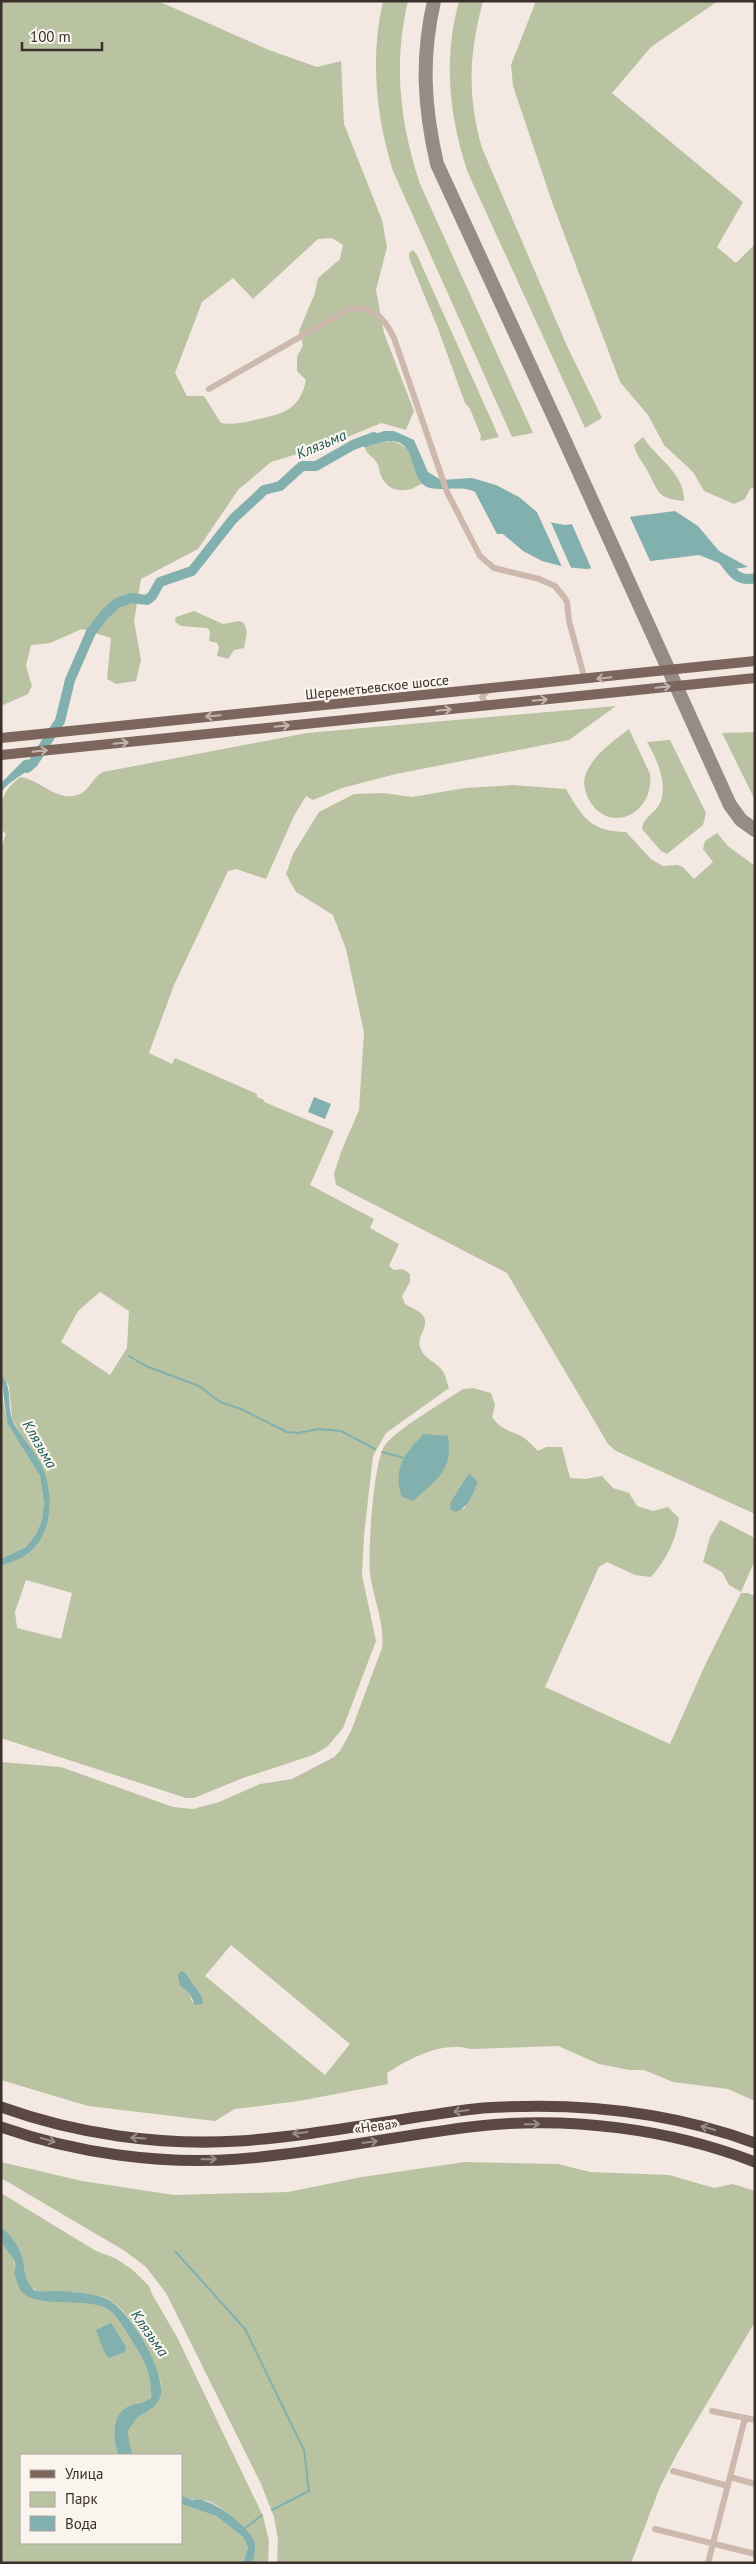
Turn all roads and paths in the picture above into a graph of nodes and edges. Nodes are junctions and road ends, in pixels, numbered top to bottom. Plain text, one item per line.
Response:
1 (209, 389) dead end
2 (755, 661) edge
3 (755, 678) edge
4 (585, 680) junction
5 (488, 690) junction
6 (491, 705) junction
7 (1, 738) edge
8 (5, 754) edge
9 (1, 2107) edge
10 (1, 2127) edge
11 (755, 2143) edge
12 (755, 2162) edge
13 (712, 2411) dead end
14 (747, 2419) junction
15 (755, 2420) edge
16 (673, 2471) dead end
17 (730, 2477) junction
18 (755, 2484) edge
19 (728, 2486) junction
20 (655, 2529) dead end
21 (714, 2543) junction
22 (755, 2554) edge
23 (708, 2563) edge

1 - 4 street
2 -> 4 main road, Шереметьевское шоссе
6 -> 3 main road, Шереметьевское шоссе
4 - 5 main road, Шереметьевское шоссе
5 - 6 street
5 -> 7 main road, Шереметьевское шоссе
8 -> 6 main road, Шереметьевское шоссе
11 -> 9 highway, «Нева»
10 -> 12 highway, «Нева»
13 - 14 street
14 - 15 street
14 - 17 street
16 - 19 street
17 - 18 street
17 - 19 street
19 - 21 street
20 - 21 street
21 - 22 street
21 - 23 street

